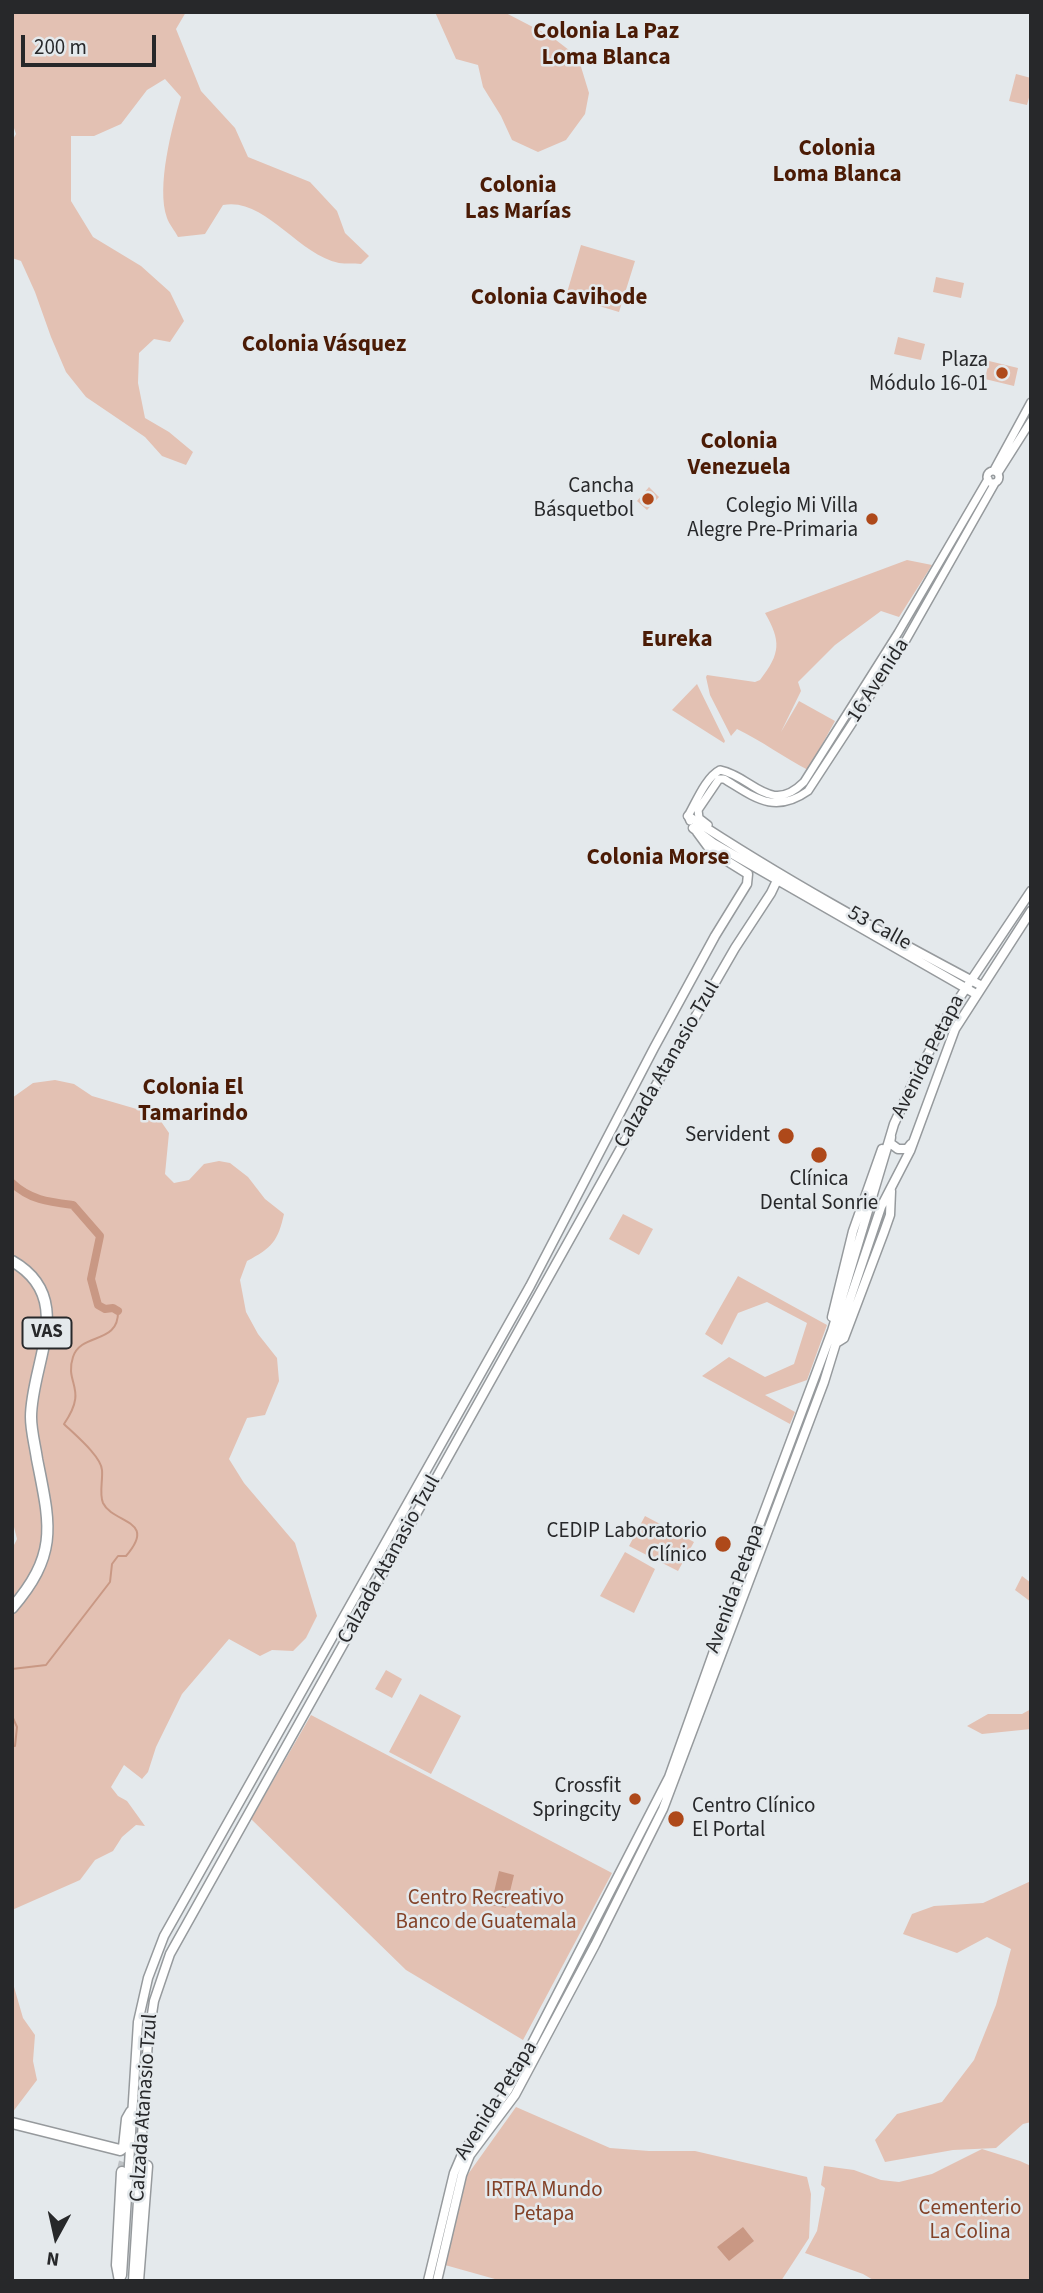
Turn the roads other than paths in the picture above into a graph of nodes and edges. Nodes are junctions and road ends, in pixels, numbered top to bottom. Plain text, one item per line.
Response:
1 (1031, 402) edge
2 (1031, 421) edge
3 (996, 472) junction
4 (991, 481) junction
5 (937, 565) junction
6 (947, 570) junction
7 (717, 776) junction
8 (688, 816) junction
9 (695, 830) junction
10 (726, 842) junction
11 (773, 874) junction
12 (1031, 891) edge
13 (771, 894) junction
14 (801, 894) junction
15 (1031, 911) edge
16 (968, 983) junction
17 (979, 990) junction
18 (915, 1079) junction
19 (934, 1086) junction
20 (893, 1127) junction
21 (916, 1135) junction
22 (889, 1137) junction
23 (598, 1189) junction
24 (574, 1204) junction
25 (869, 1207) dead end
26 (881, 1211) dead end
27 (12, 1261) edge
28 (12, 1268) edge
29 (832, 1321) junction
30 (499, 1325) dead end
31 (832, 1331) junction
32 (500, 1339) junction
33 (836, 1343) junction
34 (488, 1345) dead end
35 (28, 1416) junction
36 (751, 1547) junction
37 (761, 1551) junction
38 (14, 1603) edge
39 (307, 1668) dead end
40 (309, 1678) junction
41 (298, 1684) dead end
42 (669, 1777) junction
43 (672, 1788) junction
44 (567, 1987) junction
45 (131, 2112) junction
46 (12, 2121) edge
47 (113, 2144) dead end
48 (147, 2166) dead end
49 (122, 2172) tunnel mouth
50 (121, 2281) edge
51 (136, 2281) edge
52 (428, 2281) edge
53 (437, 2281) edge

1 - 3 main road
2 - 3 main road
3 - 4 main road
4 - 5 main road, 16 Avenida
4 - 6 main road, 16 Avenida
5 - 6 main road
5 - 7 main road, 16 Avenida
6 - 7 main road, 16 Avenida
7 - 8 main road
7 - 10 main road
8 - 9 main road
8 - 10 main road
9 - 11 main road
9 - 24 main road, Calzada Atanasio Tzul
10 - 11 main road
11 - 13 main road, Calzada Atanasio Tzul
11 - 14 main road, 53 Calle
11 - 16 main road, 53 Calle
12 - 16 main road, Avenida Petapa
13 - 14 main road
13 - 23 main road, Calzada Atanasio Tzul
14 - 16 main road, 53 Calle
15 - 17 main road, Avenida Petapa
16 - 17 main road, 53 Calle
16 - 18 main road, Avenida Petapa
17 - 19 main road, Avenida Petapa
18 - 19 main road
18 - 20 main road, Avenida Petapa
19 - 21 main road, Avenida Petapa
20 - 21 main road
20 - 22 main road, Avenida Petapa
21 - 33 main road, Avenida Petapa
22 - 29 main road
22 - 31 main road, Avenida Petapa
23 - 24 main road
23 - 51 main road, Calzada Atanasio Tzul
24 - 32 main road, Calzada Atanasio Tzul
25 - 29 main road
26 - 33 main road
27 - 35 highway, VAS
28 - 35 highway, VAS
29 - 31 main road
30 - 32 main road
31 - 36 main road, Avenida Petapa
32 - 34 main road
32 - 40 main road, Calzada Atanasio Tzul
33 - 37 main road, Avenida Petapa
35 - 38 highway, VAS
36 - 37 main road
36 - 42 main road, Avenida Petapa
37 - 43 main road, Avenida Petapa
39 - 40 main road
40 - 41 main road
40 - 45 main road, Calzada Atanasio Tzul
42 - 43 main road
42 - 44 main road, Avenida Petapa
43 - 44 main road, Avenida Petapa
44 - 52 main road, Avenida Petapa
44 - 53 main road, Avenida Petapa
45 - 46 highway
45 - 50 main road, Calzada Atanasio Tzul
46 - 47 highway
48 - 51 highway
49 - 50 highway

